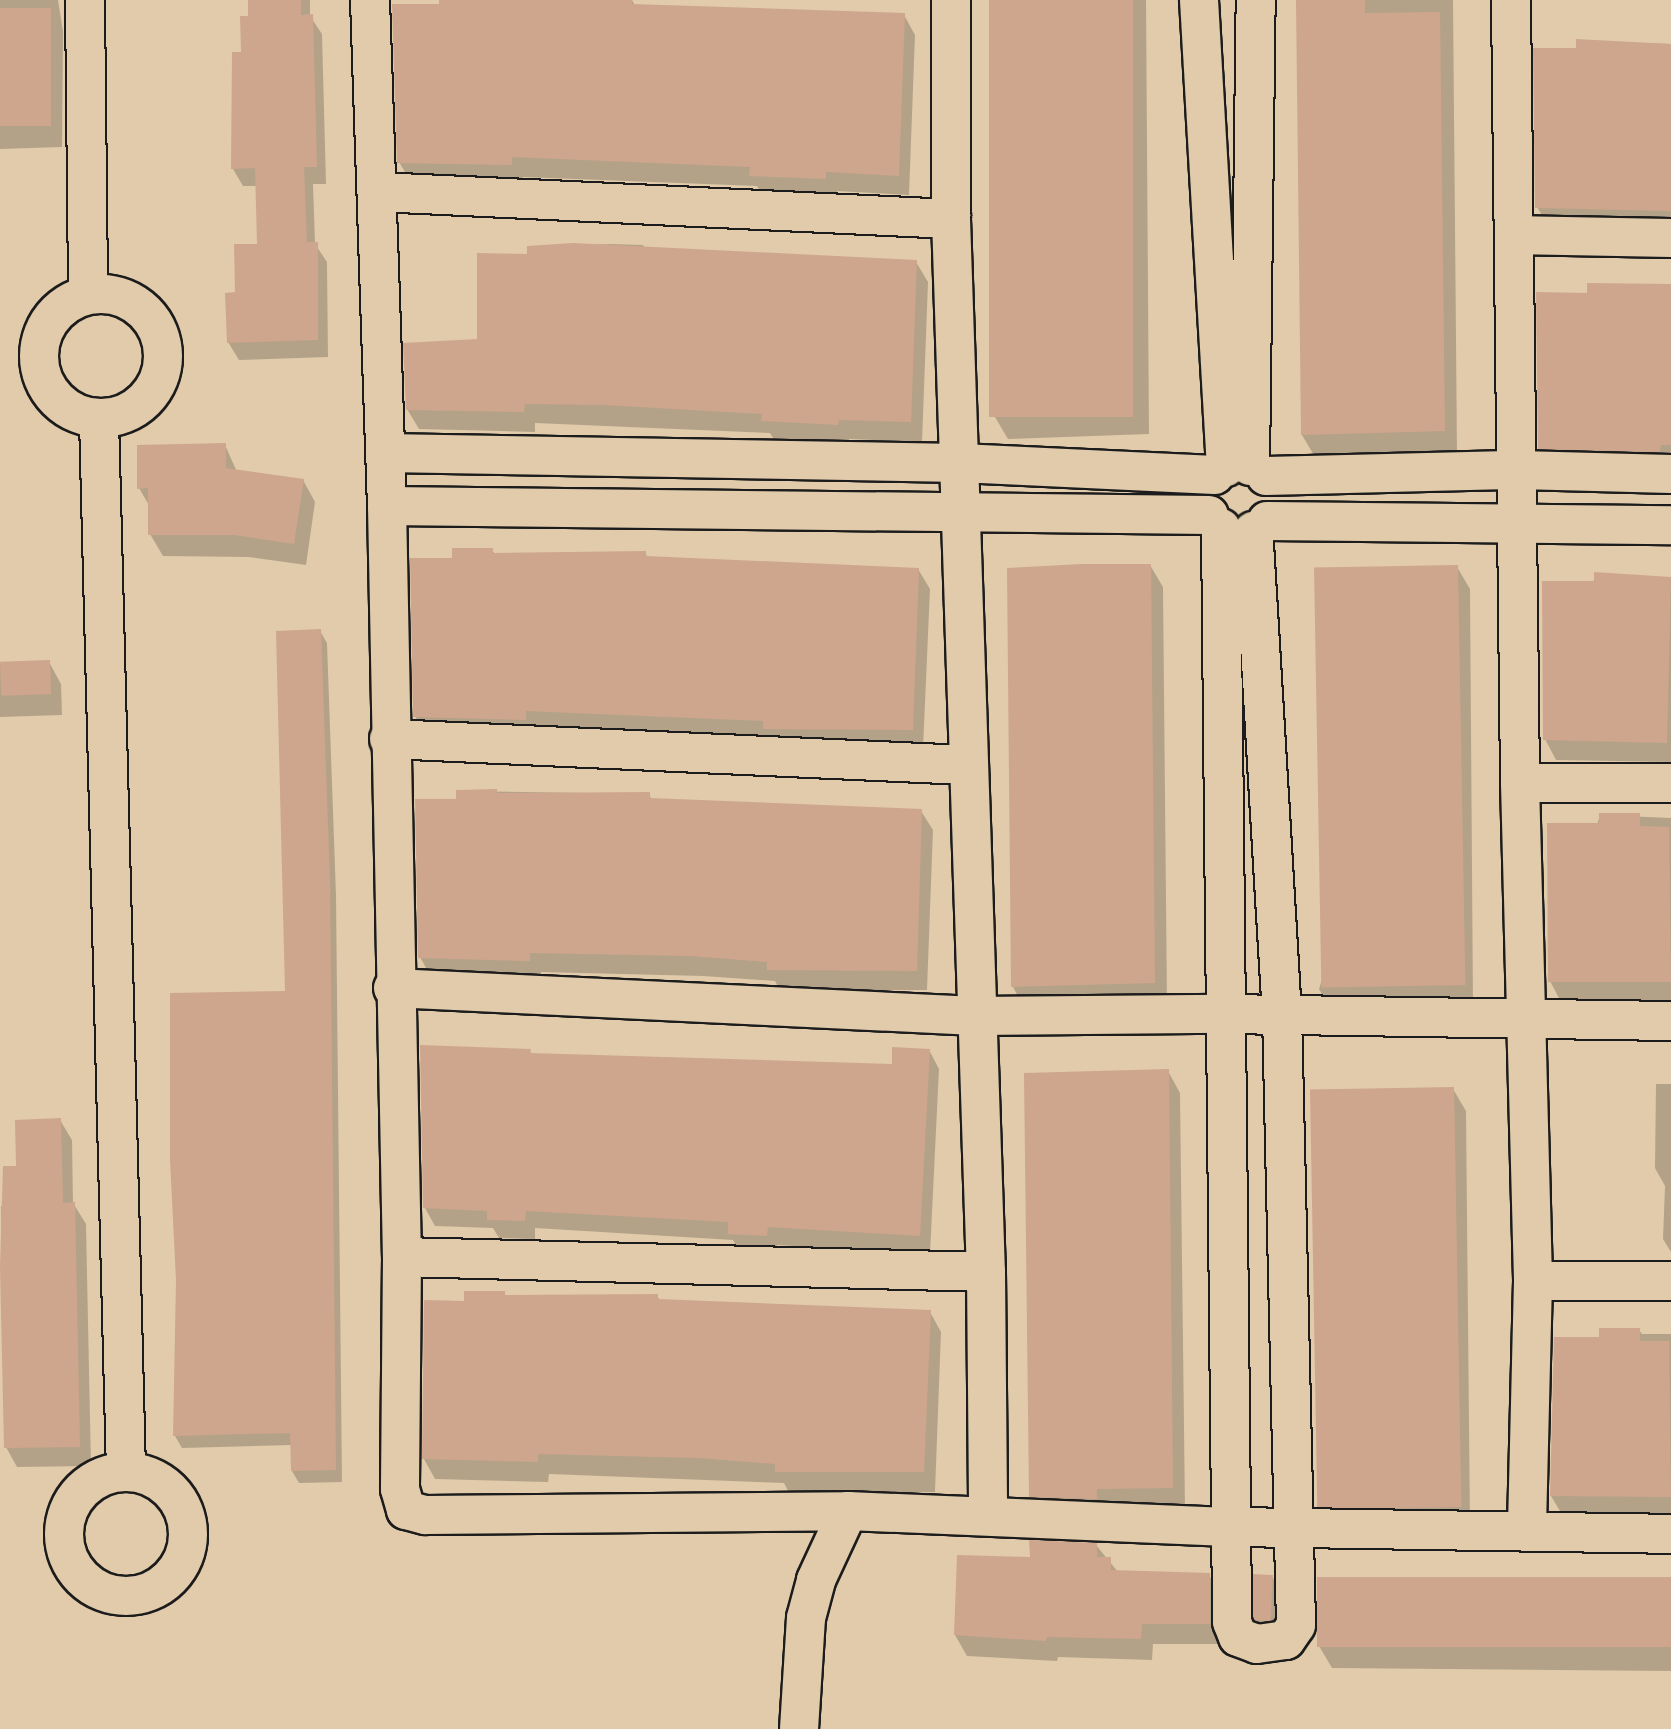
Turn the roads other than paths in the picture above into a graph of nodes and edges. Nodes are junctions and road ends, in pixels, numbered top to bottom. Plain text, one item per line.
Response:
1 (85, 0) edge
2 (370, 0) edge
3 (951, 0) edge
4 (1199, 0) edge
5 (1256, 0) edge
6 (1511, 0) edge
7 (379, 192) junction
8 (951, 219) junction
9 (1517, 235) junction
10 (1671, 238) edge
11 (88, 294) junction
12 (99, 419) junction
13 (385, 453) junction
14 (738, 459) junction
15 (960, 463) junction
16 (1519, 470) junction
17 (1239, 471) junction
18 (1671, 474) edge
19 (387, 506) junction
20 (737, 506) junction
21 (960, 514) junction
22 (1518, 522) junction
23 (1238, 524) junction
24 (1671, 525) edge
25 (389, 739) junction
26 (967, 765) junction
27 (1520, 783) junction
28 (1671, 783) edge
29 (393, 988) junction
30 (1225, 1014) junction
31 (1282, 1015) junction
32 (975, 1016) junction
33 (1527, 1018) junction
34 (1671, 1021) edge
35 (401, 1256) junction
36 (986, 1272) junction
37 (1533, 1281) junction
38 (1671, 1282) edge
39 (126, 1471) dead end
40 (848, 1511) junction
41 (988, 1516) junction
42 (1234, 1527) junction
43 (1291, 1527) junction
44 (1527, 1530) junction
45 (1671, 1534) edge
46 (799, 1729) edge

1 - 11 street
2 - 7 street
3 - 8 street
4 - 17 street
5 - 17 street
6 - 9 street
7 - 8 street
7 - 13 street
8 - 15 street
9 - 10 street
9 - 16 street
11 - 12 street
11 - 12 street
12 - 39 street
13 - 14 street
13 - 19 street
14 - 15 street
14 - 20 street
15 - 17 street
15 - 21 street
16 - 17 street
16 - 18 street
16 - 22 street
17 - 23 street
17 - 23 street
19 - 20 street
19 - 25 street
20 - 21 street
21 - 23 street
21 - 26 street
22 - 23 street
22 - 24 street
22 - 27 street
23 - 30 street
23 - 31 street
25 - 26 street
25 - 29 street
26 - 32 street
27 - 28 street
27 - 33 street
29 - 32 street
29 - 35 street
30 - 31 street
30 - 32 street
30 - 42 street
31 - 33 street
31 - 43 street
32 - 36 street
33 - 34 street
33 - 37 street
35 - 36 street
35 - 40 street
36 - 41 street
37 - 38 street
37 - 44 street
40 - 41 street
40 - 46 street
41 - 42 street
42 - 43 street
42 - 43 street
43 - 44 street
44 - 45 street

